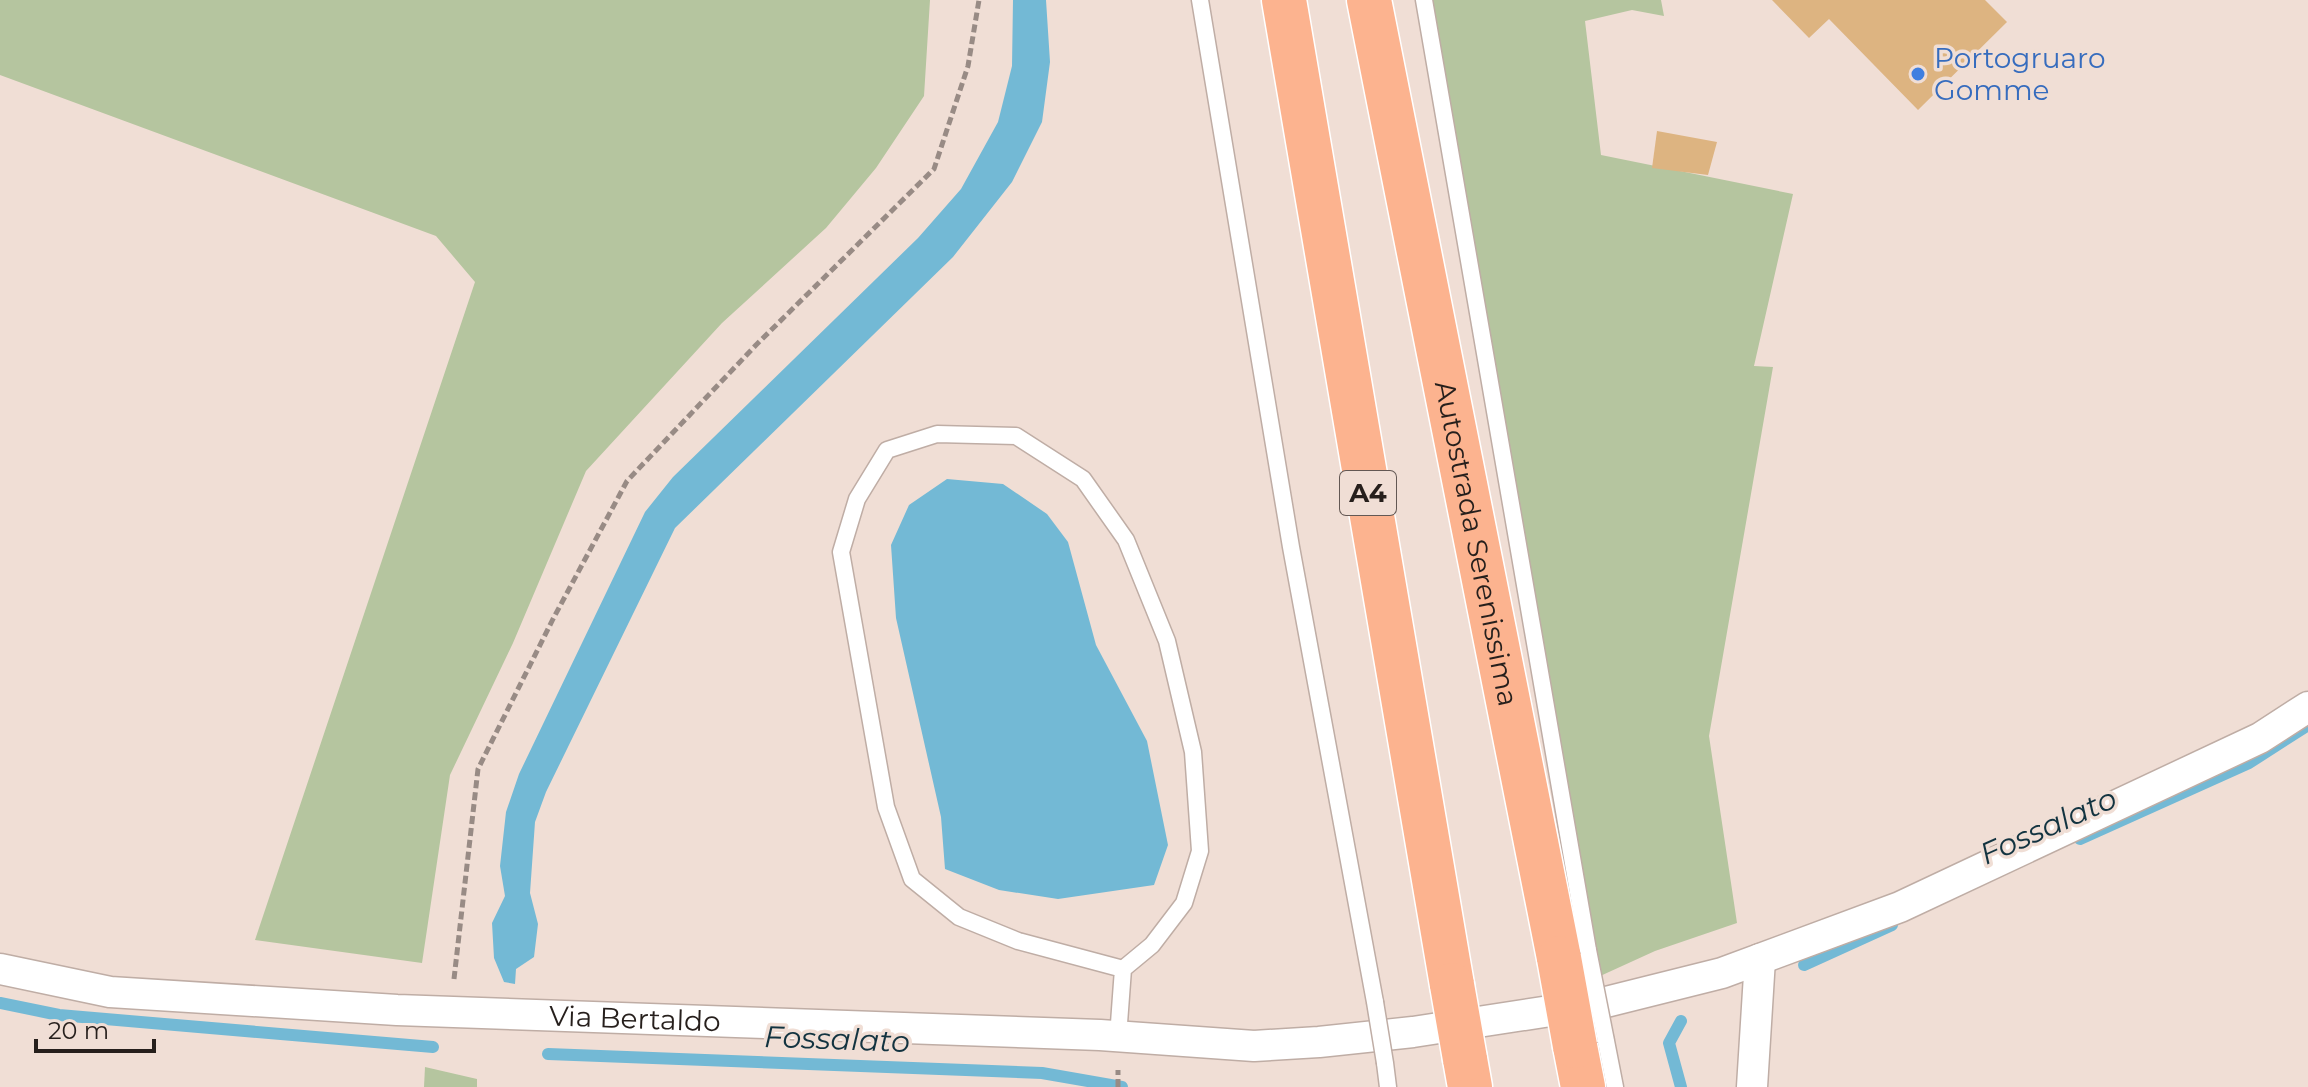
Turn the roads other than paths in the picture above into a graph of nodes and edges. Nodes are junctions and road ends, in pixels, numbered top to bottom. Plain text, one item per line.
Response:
1 (1200, 0) edge
2 (1284, 0) edge
3 (1369, 0) edge
4 (1424, 0) edge
5 (2308, 707) edge
6 (1574, 954) junction
7 (1760, 959) junction
8 (0, 969) edge
9 (1123, 969) junction
10 (1118, 1037) junction
11 (1588, 1058) edge
12 (1467, 1073) edge
13 (1388, 1087) edge
14 (1615, 1087) edge
15 (1752, 1087) edge

1 - 13 lane, bridge
2 - 12 highway, A4, bridge
3 - 6 highway, Autostrada Serenissima
4 - 6 lane
5 - 7 street, Via Bertaldo
6 - 11 highway, Autostrada Serenissima, bridge
7 - 10 street, Via Bertaldo
7 - 15 street
8 - 10 street, Via Bertaldo
9 - 9 lane
9 - 10 lane
11 - 14 lane

